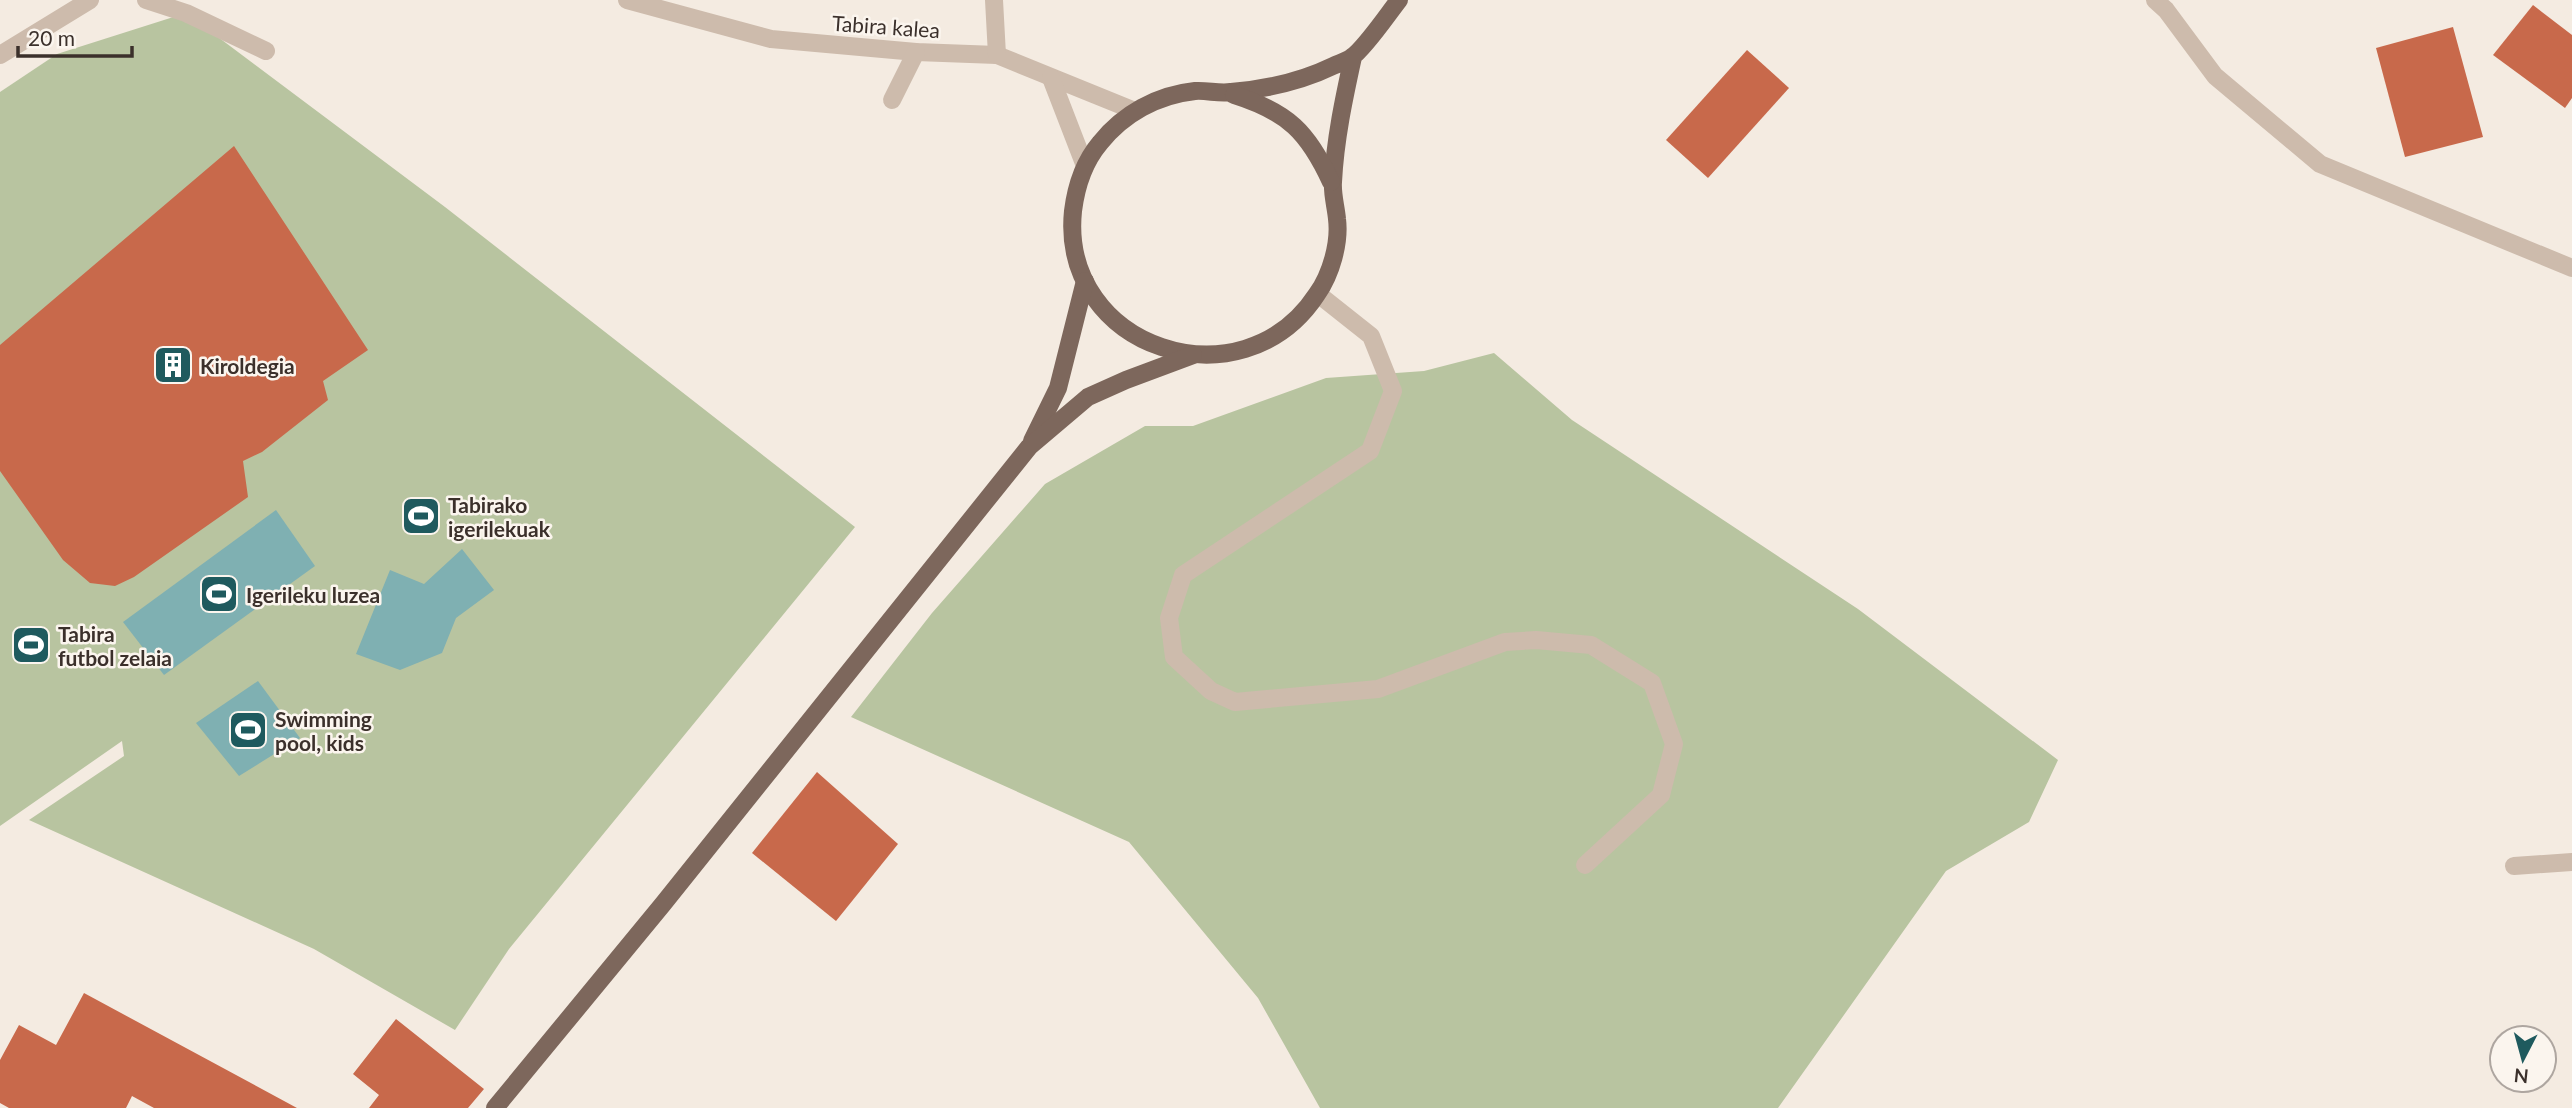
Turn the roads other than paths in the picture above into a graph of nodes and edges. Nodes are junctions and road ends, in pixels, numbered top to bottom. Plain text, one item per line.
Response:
1 (90, 0) edge
2 (146, 0) edge
3 (627, 0) edge
4 (994, 0) edge
5 (1399, 0) edge
6 (2155, 0) edge
7 (266, 51) dead end
8 (916, 52) junction
9 (0, 55) edge
10 (997, 55) junction
11 (1353, 57) junction
12 (1051, 78) junction
13 (1228, 93) junction
14 (892, 100) dead end
15 (1135, 111) junction
16 (1085, 166) junction
17 (1332, 186) junction
18 (2572, 268) edge
19 (1085, 281) junction
20 (1318, 294) junction
21 (1193, 355) junction
22 (1029, 447) junction
23 (2572, 862) edge
24 (1586, 865) dead end
25 (2514, 866) dead end
26 (495, 1108) edge

1 - 9 street
2 - 7 street
3 - 8 street, Tabira kalea
4 - 10 street
5 - 11 main road
6 - 18 street
8 - 10 street, Tabira kalea
8 - 14 street
10 - 12 street, Tabira kalea
11 - 13 main road
11 - 17 main road
12 - 15 street, Tabira kalea
12 - 16 street
13 - 15 main road
13 - 17 main road
15 - 16 main road
16 - 19 main road
17 - 20 main road
19 - 21 main road
19 - 22 main road
20 - 21 main road
20 - 24 street
21 - 22 main road
22 - 26 main road
23 - 25 street

